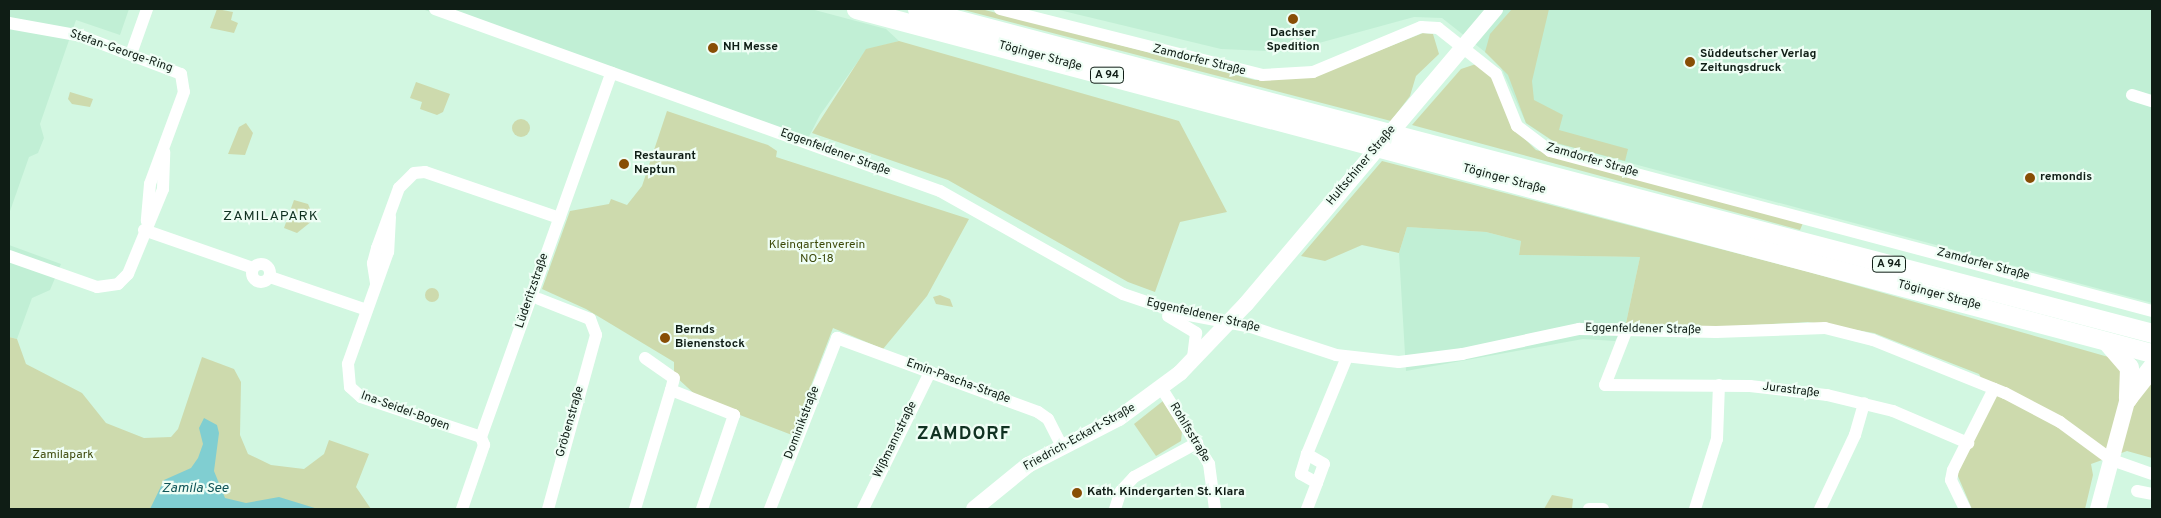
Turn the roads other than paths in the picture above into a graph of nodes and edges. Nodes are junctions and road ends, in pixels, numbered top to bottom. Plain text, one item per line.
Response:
1 (147, 9) edge
2 (435, 9) edge
3 (856, 9) edge
4 (917, 9) edge
5 (1000, 9) edge
6 (1495, 9) edge
7 (1016, 11) edge
8 (9, 23) edge
9 (1463, 47) junction
10 (131, 54) junction
11 (611, 73) junction
12 (2132, 94) dead end
13 (2152, 101) edge
14 (1363, 135) junction
15 (1406, 146) junction
16 (558, 218) junction
17 (146, 225) junction
18 (9, 256) edge
19 (540, 299) dead end
20 (1144, 303) junction
21 (367, 310) junction
22 (2152, 311) edge
23 (1228, 323) junction
24 (1627, 329) junction
25 (2152, 332) edge
26 (837, 338) joint
27 (2106, 341) junction
28 (2152, 353) edge
29 (1346, 357) junction
30 (645, 358) dead end
31 (1192, 361) junction
32 (2152, 368) edge
33 (930, 372) junction
34 (1720, 385) junction
35 (1162, 389) junction
36 (1994, 389) junction
37 (671, 390) junction
38 (2128, 398) junction
39 (1864, 403) junction
40 (481, 437) junction
41 (1197, 443) junction
42 (1968, 443) junction
43 (1062, 446) junction
44 (1307, 454) junction
45 (2112, 460) junction
46 (2152, 474) edge
47 (1317, 483) junction
48 (2137, 491) dead end
49 (2152, 494) edge
50 (462, 509) edge
51 (548, 509) edge
52 (636, 509) edge
53 (702, 509) edge
54 (770, 509) edge
55 (863, 509) edge
56 (974, 509) edge
57 (1115, 509) edge
58 (1215, 509) edge
59 (1308, 509) edge
60 (1589, 509) edge
61 (1603, 509) edge
62 (1695, 509) edge
63 (1820, 509) edge
64 (1965, 509) edge
65 (2098, 509) edge

1 - 10 street
2 - 11 street, Eggenfeldener Straße
3 - 14 highway, Töginger Straße / A 94
4 - 14 highway, Töginger Straße / A 94
5 - 7 street, Zamdorfer Straße
6 - 9 main road, Hultschiner Straße
7 - 9 street, Zamdorfer Straße
8 - 10 street, Stefan-George-Ring
9 - 22 street, Zamdorfer Straße
9 - 23 main road, Hultschiner Straße
10 - 17 street, Stefan-George-Ring
11 - 16 street, Lüderitzstraße
11 - 20 street, Eggenfeldener Straße
12 - 13 street
14 - 15 highway, Töginger Straße / A 94
15 - 25 highway, Töginger Straße / A 94
15 - 27 highway, Töginger Straße / A 94
16 - 21 street, Ina-Seidel-Bogen
16 - 40 street, Lüderitzstraße
17 - 18 street, Stefan-George-Ring
17 - 21 street
19 - 51 street, Gröbenstraße
20 - 23 street, Eggenfeldener Straße
20 - 31 street
21 - 40 street, Ina-Seidel-Bogen
23 - 29 street, Eggenfeldener Straße
23 - 31 main road, Friedrich-Eckart-Straße
24 - 29 street, Eggenfeldener Straße
24 - 34 street, Jurastraße
24 - 36 street, Eggenfeldener Straße
26 - 33 street, Emin-Pascha-Straße
26 - 54 street, Dominikstraße
27 - 28 highway, Töginger Straße
27 - 38 highway
29 - 44 street
30 - 37 street
31 - 35 main road, Friedrich-Eckart-Straße
32 - 38 highway
33 - 43 street, Emin-Pascha-Straße
33 - 55 street, Wißmannstraße
34 - 39 street, Jurastraße
34 - 62 street
35 - 41 street, Rohlfsstraße
35 - 43 main road, Friedrich-Eckart-Straße
36 - 42 street
36 - 45 street, Eggenfeldener Straße
37 - 52 street
37 - 53 street
38 - 45 main road
39 - 42 street, Jurastraße
39 - 63 street
40 - 50 street, Lüderitzstraße
41 - 57 street
41 - 58 street, Rohlfsstraße
42 - 64 street
43 - 56 main road, Friedrich-Eckart-Straße
44 - 47 street
44 - 47 street
45 - 46 street, Eggenfeldener Straße
45 - 65 main road
47 - 59 street
48 - 49 street
60 - 61 street

